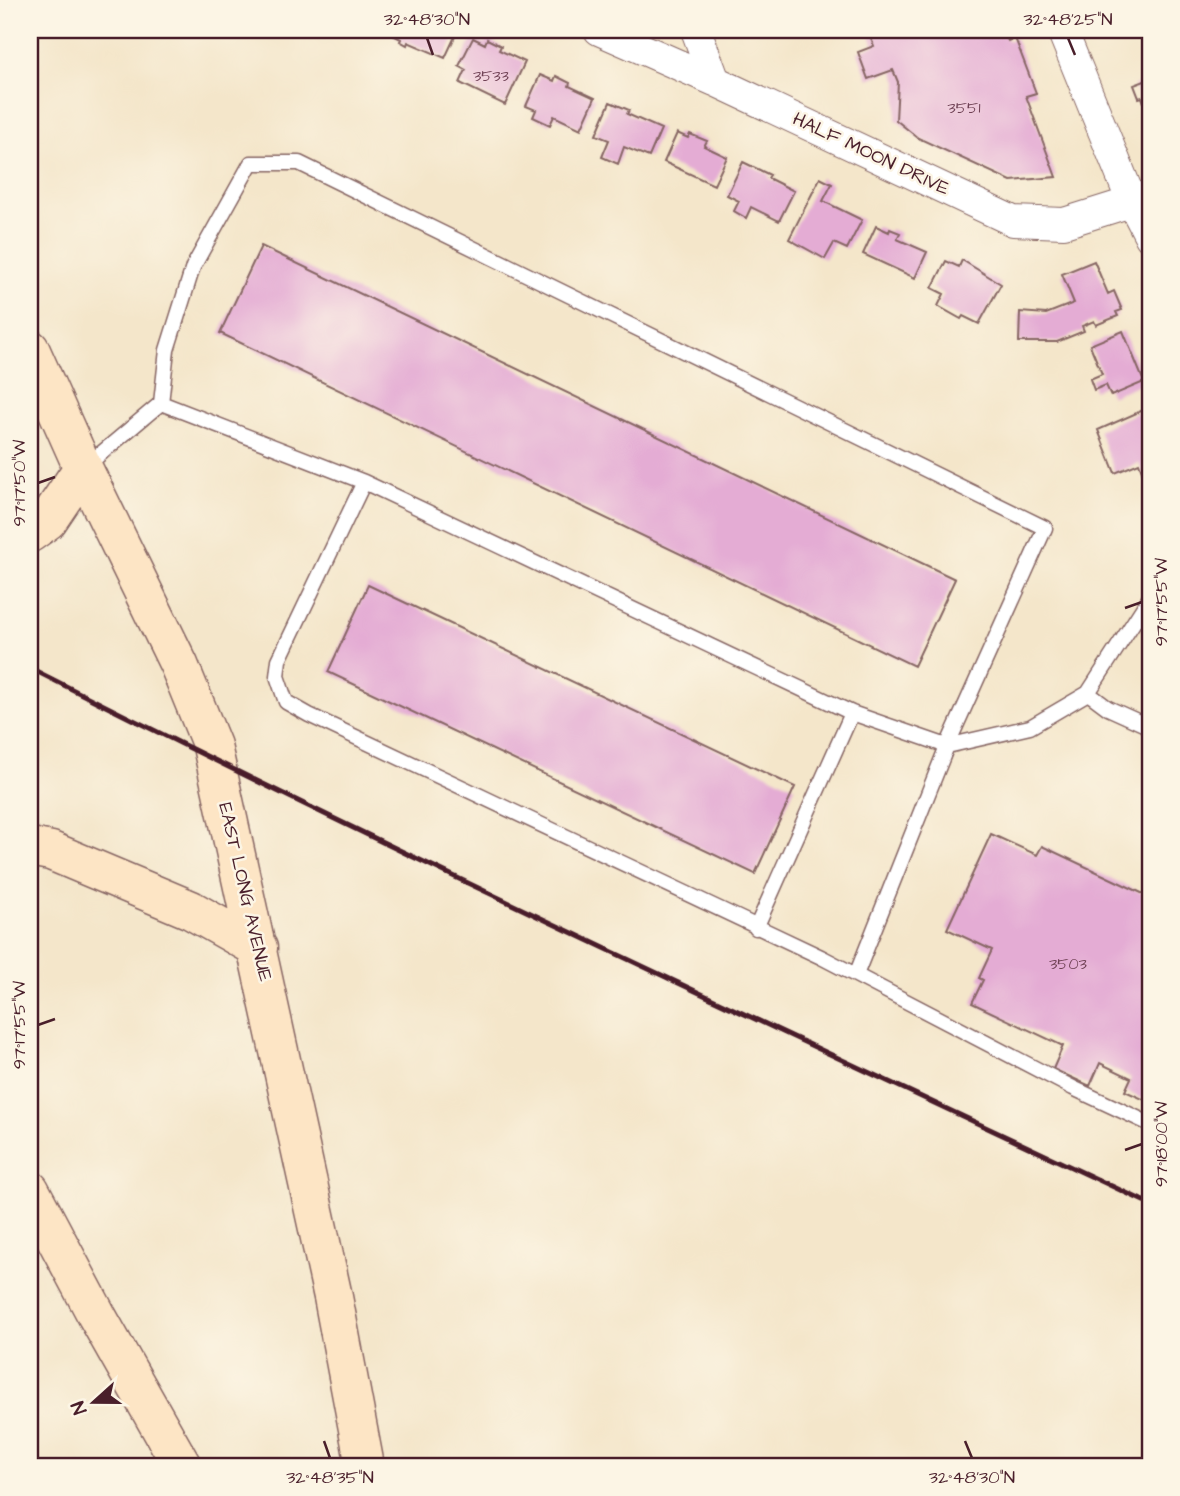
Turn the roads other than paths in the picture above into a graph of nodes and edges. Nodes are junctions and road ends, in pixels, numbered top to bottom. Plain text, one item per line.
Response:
1 (599, 30) edge
2 (696, 30) edge
3 (1062, 30) edge
4 (715, 81) junction
5 (1141, 199) edge
6 (1150, 237) edge
7 (30, 349) edge
8 (161, 403) junction
9 (83, 468) junction
10 (365, 482) junction
11 (30, 533) edge
12 (1150, 597) edge
13 (1088, 693) junction
14 (852, 713) junction
15 (1150, 727) edge
16 (947, 746) junction
17 (30, 846) edge
18 (755, 928) junction
19 (258, 948) junction
20 (856, 975) junction
21 (1150, 1124) edge
22 (30, 1190) edge
23 (182, 1466) edge
24 (365, 1466) edge

1 - 4 street, HALF MOON DRIVE
2 - 4 street
3 - 5 street
4 - 5 street, HALF MOON DRIVE
5 - 6 street
7 - 9 main road, EAST LONG AVENUE
8 - 9 lane
8 - 10 lane
8 - 16 lane
9 - 11 main road
9 - 19 main road, EAST LONG AVENUE
10 - 14 lane
10 - 18 lane
12 - 13 lane
13 - 15 lane
13 - 16 lane
14 - 16 lane
14 - 18 lane
16 - 20 lane
17 - 19 main road
18 - 20 lane
19 - 24 main road, EAST LONG AVENUE
20 - 21 lane
22 - 23 main road

